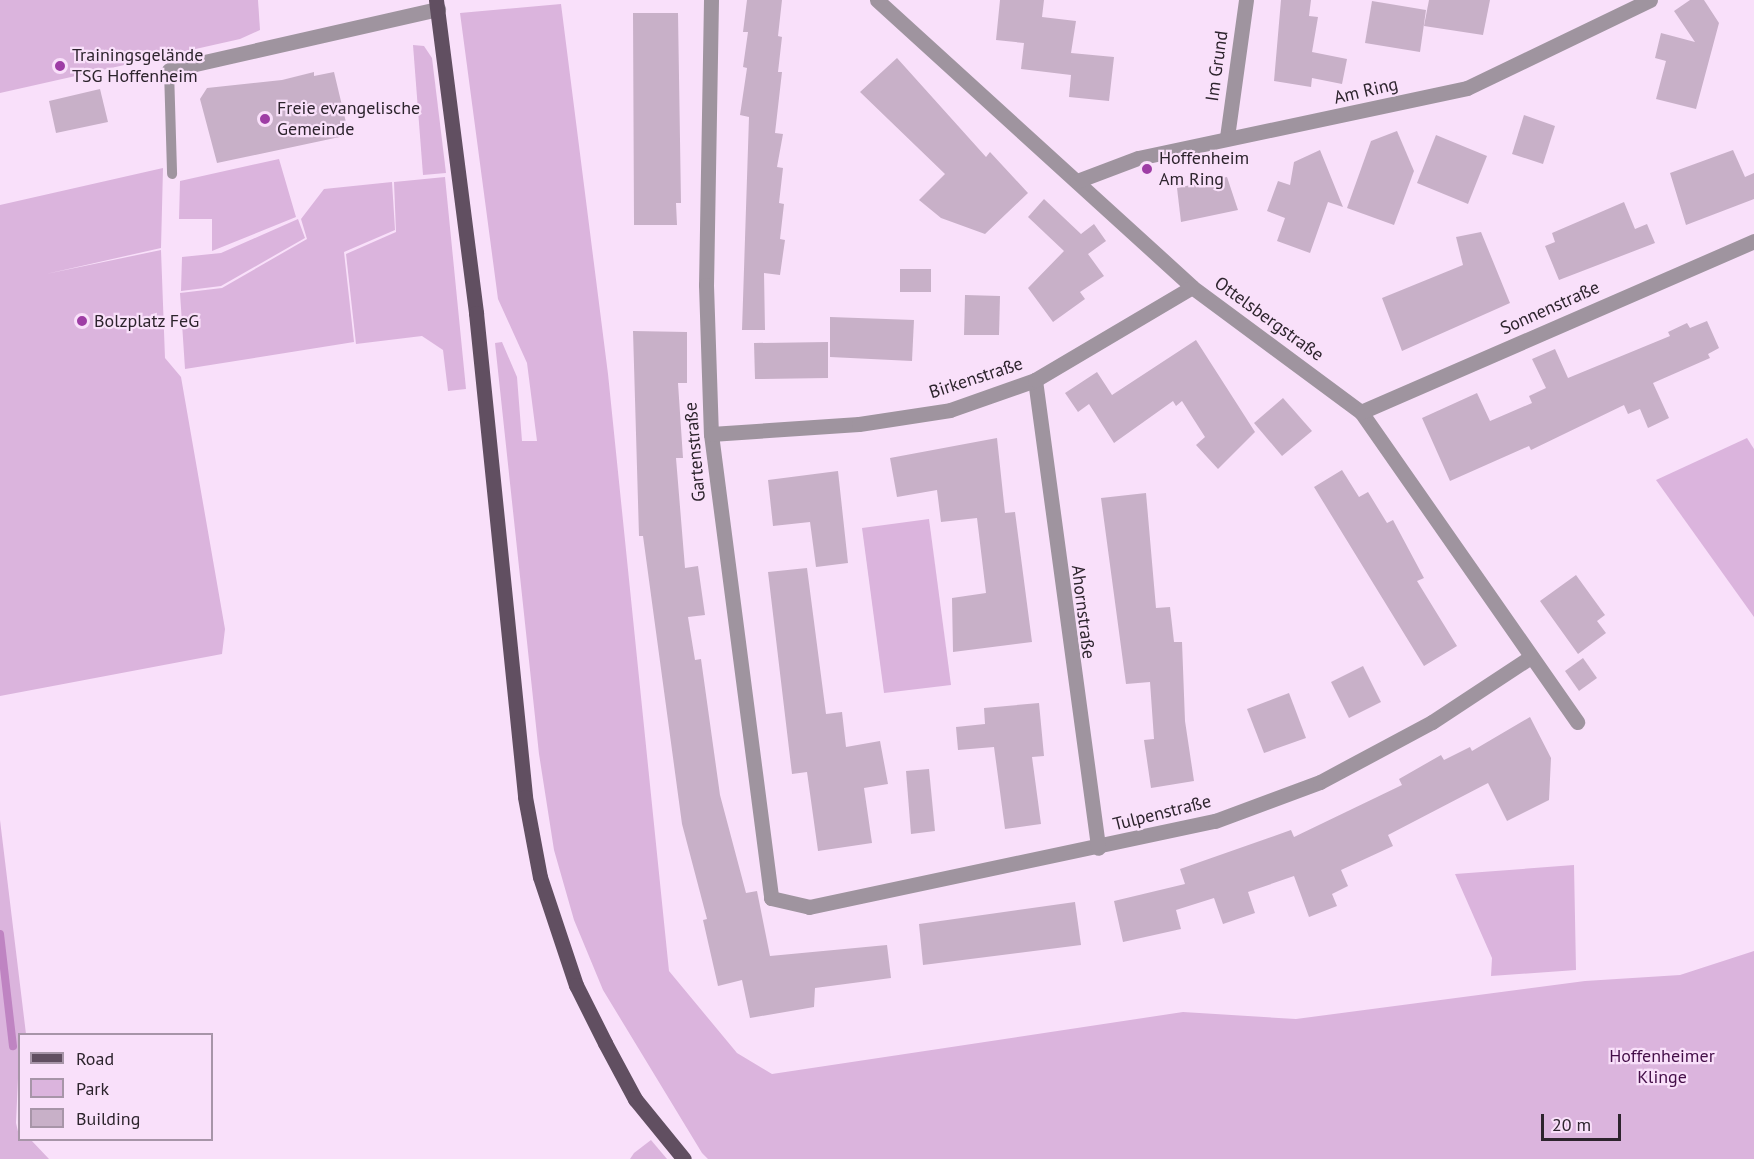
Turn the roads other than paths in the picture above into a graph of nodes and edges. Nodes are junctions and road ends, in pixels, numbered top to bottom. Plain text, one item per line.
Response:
1 (711, 0) edge
2 (877, 0) edge
3 (1246, 0) edge
4 (1650, 0) edge
5 (437, 5) edge
6 (169, 70) joint
7 (1227, 137) junction
8 (172, 174) dead end
9 (1077, 181) junction
10 (1754, 240) edge
11 (1192, 287) junction
12 (1035, 380) junction
13 (1361, 412) junction
14 (711, 434) junction
15 (1530, 658) junction
16 (1577, 722) dead end
17 (1098, 848) junction
18 (771, 898) joint
19 (684, 1159) edge

1 - 14 street, Gartenstraße
2 - 9 street, Ottelsbergstraße
3 - 7 street, Im Grund
4 - 7 street, Am Ring
5 - 6 street
5 - 19 main road
6 - 8 lane
7 - 9 street, Am Ring
9 - 11 street, Ottelsbergstraße
10 - 13 street, Sonnenstraße
11 - 12 street, Birkenstraße
11 - 13 street, Ottelsbergstraße
12 - 14 street, Birkenstraße
12 - 17 street, Ahornstraße
13 - 15 street, Ottelsbergstraße
14 - 18 street, Gartenstraße
15 - 16 street, Ottelsbergstraße
15 - 17 street, Tulpenstraße
17 - 18 street, Tulpenstraße

